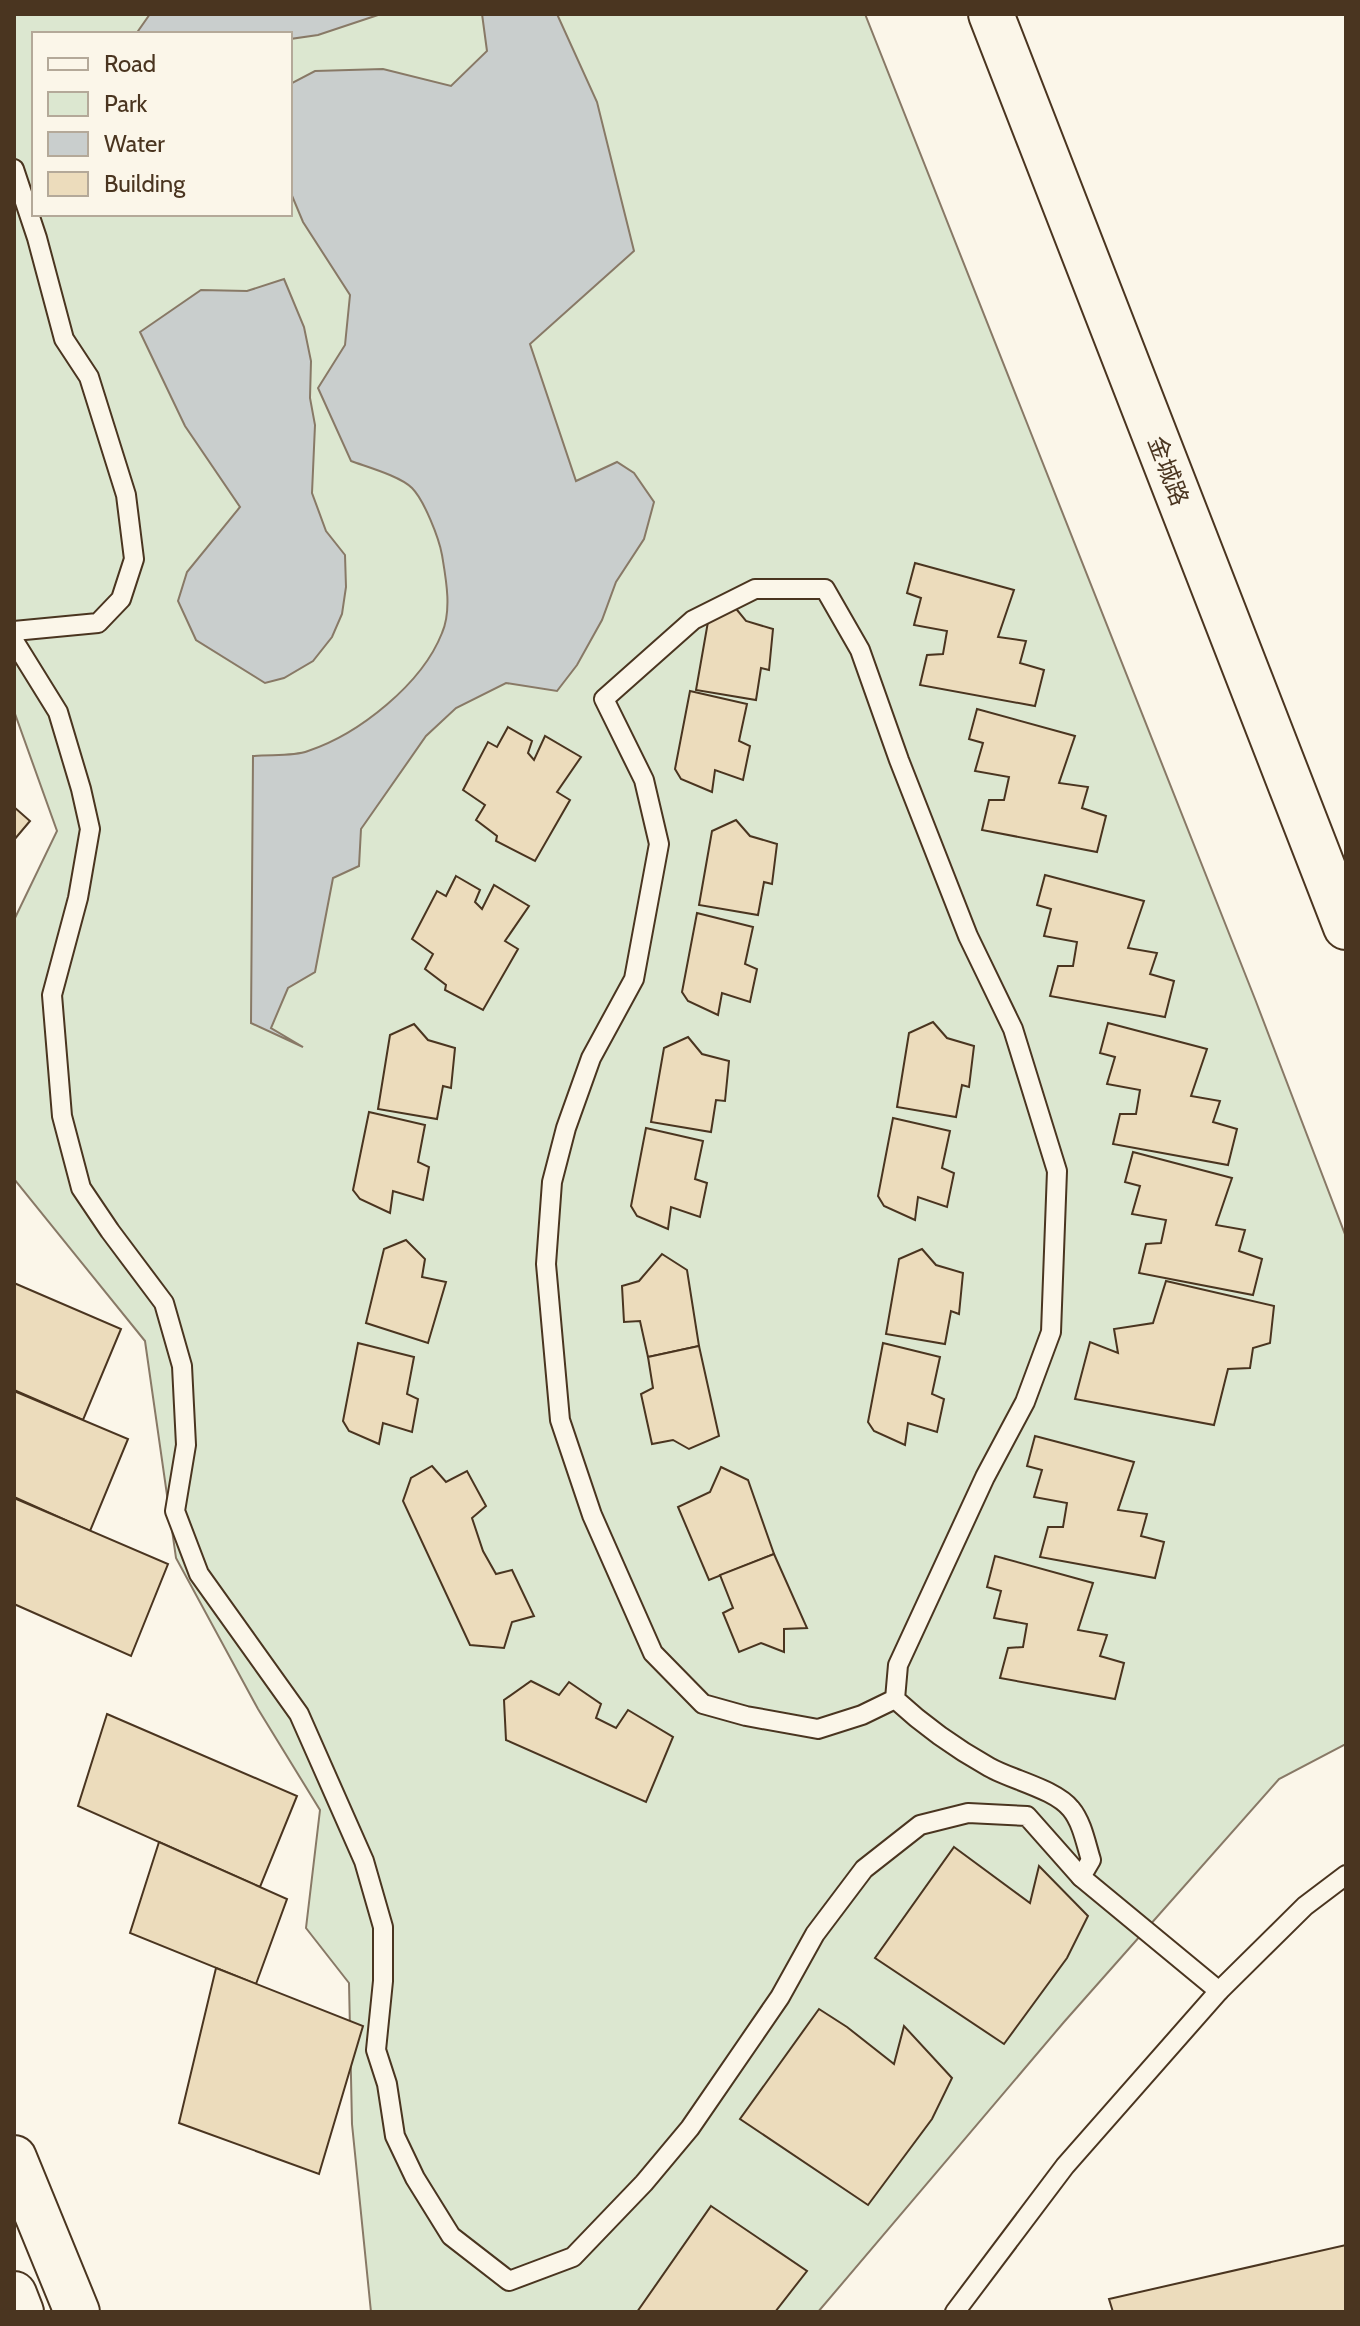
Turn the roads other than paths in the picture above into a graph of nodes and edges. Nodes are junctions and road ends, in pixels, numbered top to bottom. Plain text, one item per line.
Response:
1 (991, 14) edge
2 (14, 169) edge
3 (14, 631) edge
4 (14, 641) edge
5 (1346, 927) edge
6 (895, 1699) junction
7 (1346, 1875) edge
8 (1081, 1877) junction
9 (1219, 1991) junction
10 (14, 2158) edge
11 (14, 2294) edge
12 (21, 2312) edge
13 (77, 2312) edge
14 (955, 2312) edge

1 - 5 street, 金城路
2 - 3 lane
4 - 8 lane
6 - 6 lane
6 - 8 lane
7 - 9 lane
8 - 9 lane
9 - 14 lane
10 - 13 street
11 - 12 street

